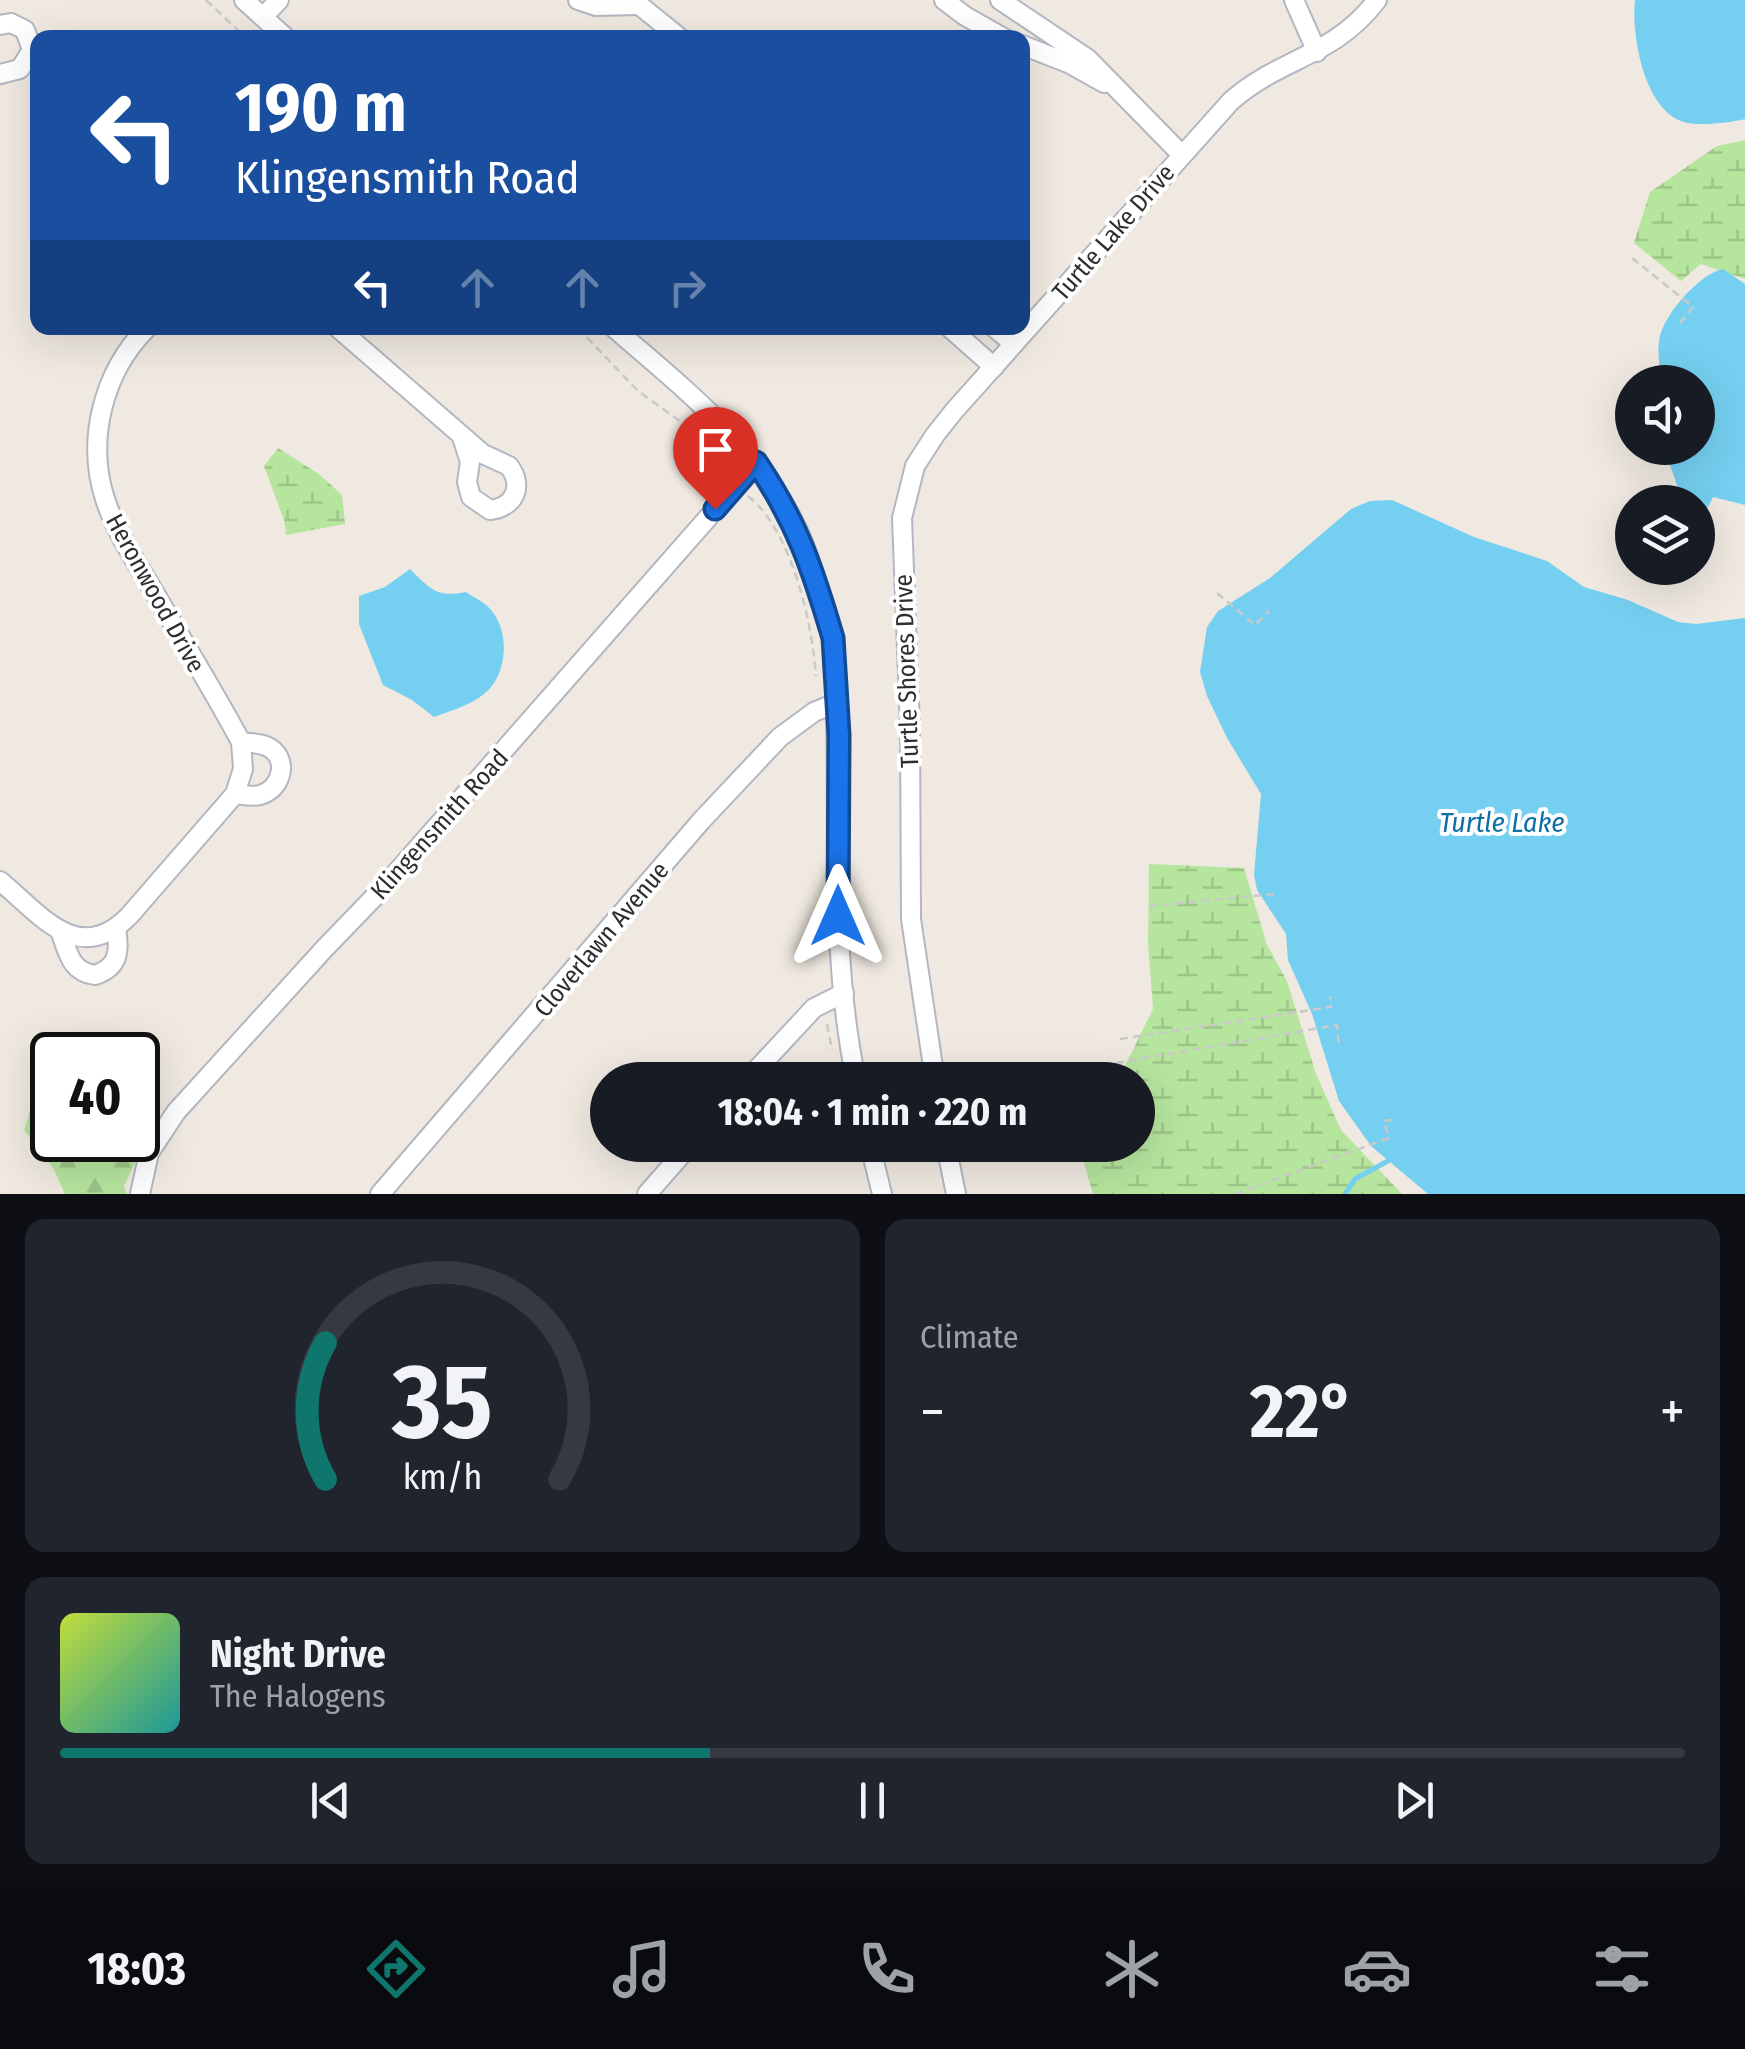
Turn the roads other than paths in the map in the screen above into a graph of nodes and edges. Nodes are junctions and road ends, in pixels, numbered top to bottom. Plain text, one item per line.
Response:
1 (244, 0) edge
2 (280, 0) edge
3 (578, 0) edge
4 (944, 0) edge
5 (1000, 0) edge
6 (1294, 0) edge
7 (1377, 0) edge
8 (635, 3) edge
9 (263, 17) junction
10 (0, 25) edge
11 (277, 30) edge
12 (670, 30) edge
13 (991, 30) edge
14 (30, 45) edge
15 (1030, 48) edge
16 (1317, 52) junction
17 (30, 53) edge
18 (0, 74) edge
19 (1114, 88) junction
20 (1180, 154) junction
21 (1045, 309) joint
22 (1030, 326) edge
23 (141, 335) edge
24 (346, 335) edge
25 (622, 335) edge
26 (958, 335) edge
27 (1003, 335) edge
28 (1022, 335) edge
29 (1014, 344) junction
30 (994, 367) junction
31 (462, 437) dead end
32 (756, 462) junction
33 (838, 702) junction
34 (241, 742) junction
35 (235, 794) junction
36 (0, 881) edge
37 (116, 929) junction
38 (62, 933) junction
39 (844, 993) junction
40 (764, 1062) edge
41 (854, 1062) edge
42 (932, 1062) edge
43 (675, 1162) edge
44 (874, 1162) edge
45 (949, 1162) edge
46 (140, 1194) edge
47 (380, 1194) edge
48 (648, 1194) edge
49 (882, 1194) edge
50 (956, 1194) edge

1 - 9 street
2 - 9 street
3 - 8 street
4 - 13 street
5 - 19 street, Turtle Lake Drive
6 - 16 street
7 - 16 street, Turtle Lake Drive
8 - 12 street
9 - 11 street
10 - 14 street
15 - 19 street, Turtle Lake Drive
16 - 20 street, Turtle Lake Drive
17 - 18 street
19 - 20 street, Turtle Lake Drive
20 - 21 street, Turtle Lake Drive
21 - 22 street, Turtle Shores Drive
23 - 34 street, Heronwood Drive
24 - 31 street
25 - 32 street
26 - 30 street
27 - 29 street
28 - 29 street, Turtle Shores Drive
29 - 30 street, Turtle Shores Drive
30 - 42 street, Turtle Shores Drive
32 - 33 street
32 - 46 street, Klingensmith Road
33 - 39 street
33 - 47 street, Cloverlawn Avenue
34 - 35 street
34 - 35 street
35 - 37 street
36 - 38 street
37 - 38 street
37 - 38 street
39 - 40 street
39 - 41 street
43 - 48 street
44 - 49 street
45 - 50 street

